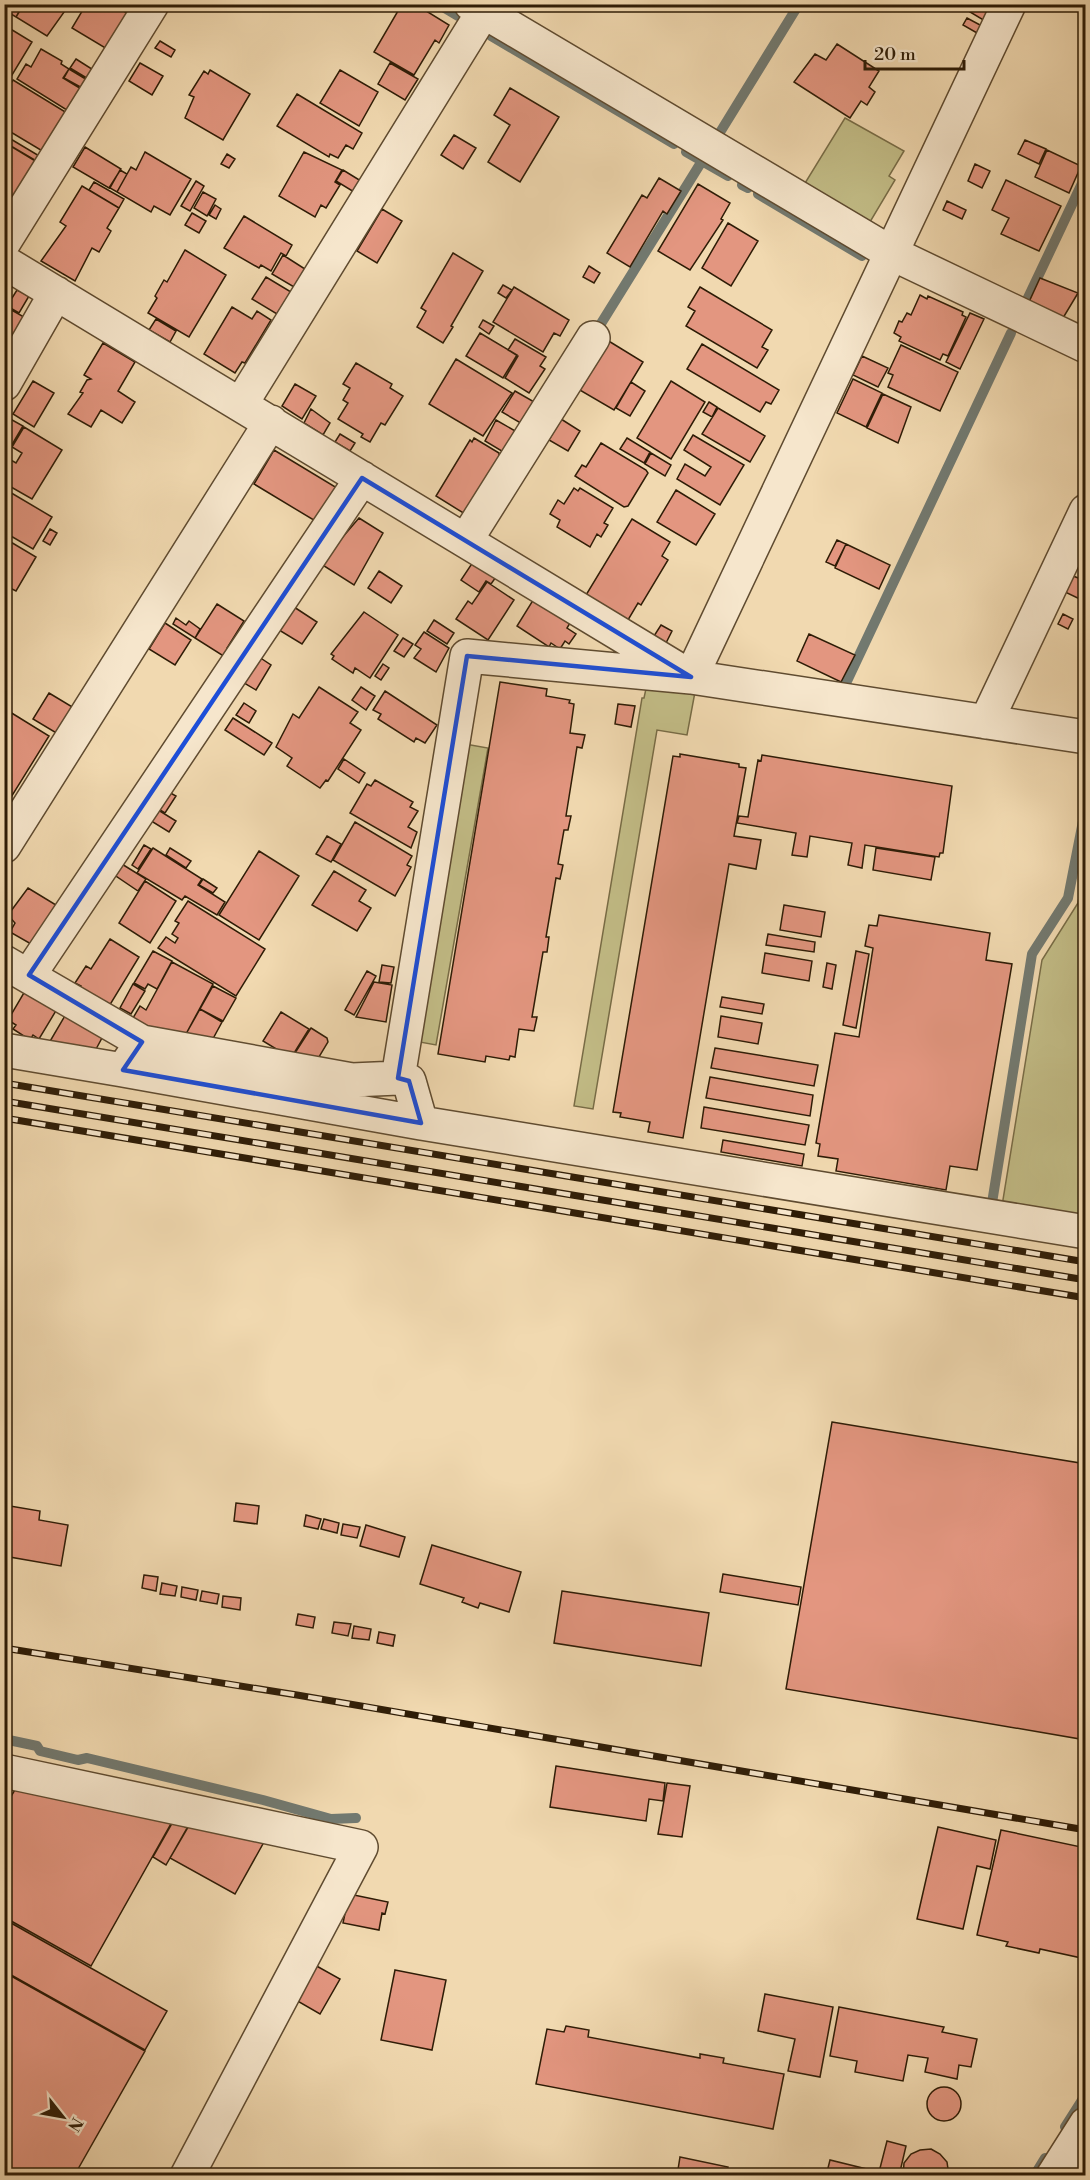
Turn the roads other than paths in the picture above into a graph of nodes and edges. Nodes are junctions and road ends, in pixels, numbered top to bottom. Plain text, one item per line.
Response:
1 (152, 4) edge
2 (1009, 4) edge
3 (481, 7) edge
4 (4, 242) edge
5 (891, 254) junction
6 (4, 262) edge
7 (56, 293) junction
8 (593, 338) dead end
9 (1086, 346) edge
10 (4, 384) edge
11 (241, 404) junction
12 (271, 422) junction
13 (362, 478) junction
14 (1086, 511) edge
15 (466, 540) junction
16 (691, 677) junction
17 (986, 722) junction
18 (1086, 737) edge
19 (4, 846) edge
20 (17, 968) edge
21 (142, 1042) junction
22 (4, 1050) edge
23 (123, 1070) junction
24 (398, 1078) junction
25 (422, 1123) junction
26 (1086, 1232) edge
27 (4, 1771) edge
28 (1086, 2124) edge
29 (187, 2175) edge
30 (1053, 2175) edge

1 - 4 street
2 - 5 street
3 - 5 street
3 - 11 street
5 - 9 street
5 - 16 street
6 - 7 street
7 - 10 street
7 - 11 street
8 - 15 street
11 - 12 street
12 - 13 street
12 - 19 street
13 - 15 street
13 - 20 street
14 - 17 street
15 - 16 street
16 - 17 street
16 - 24 street
17 - 18 street
20 - 21 street
21 - 23 street
21 - 24 street
22 - 23 street
23 - 25 street
24 - 25 street
25 - 26 street
27 - 29 street
28 - 30 street

